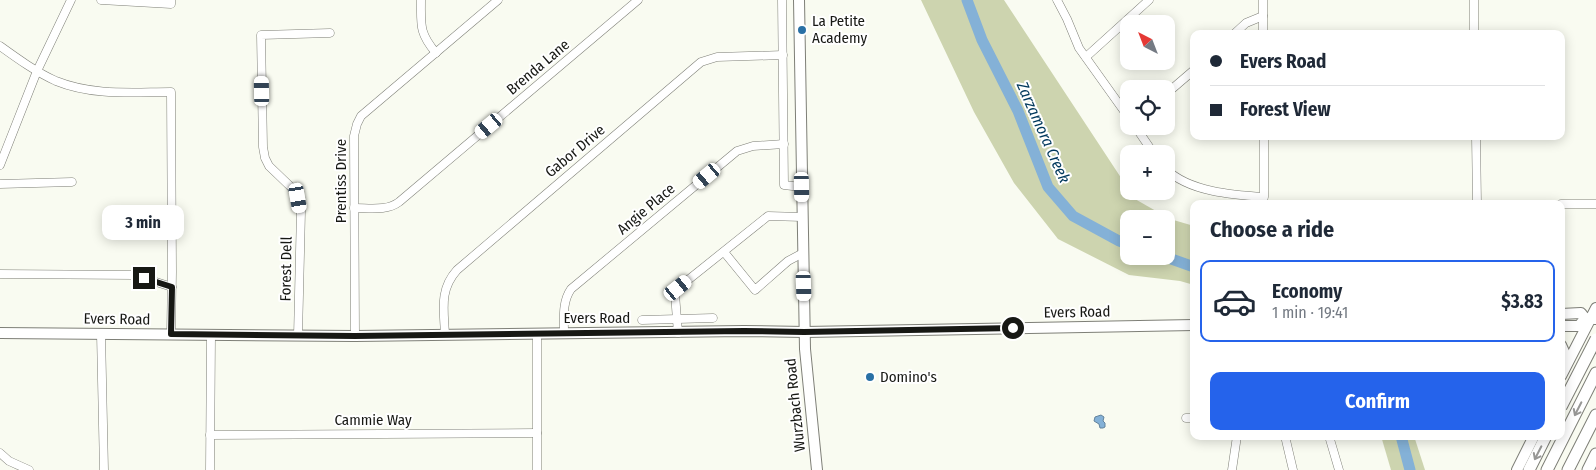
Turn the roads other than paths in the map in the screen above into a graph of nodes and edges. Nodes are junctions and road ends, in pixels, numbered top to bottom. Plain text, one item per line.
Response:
1 (70, 0) edge
2 (101, 0) edge
3 (421, 0) edge
4 (498, 0) edge
5 (638, 0) edge
6 (782, 0) edge
7 (799, 0) edge
8 (1057, 0) edge
9 (1149, 0) edge
10 (1263, 0) edge
11 (1474, 0) edge
12 (171, 2) edge
13 (1263, 16) junction
14 (1239, 30) edge
15 (1263, 30) edge
16 (1474, 30) edge
17 (330, 33) dead end
18 (0, 46) edge
19 (436, 53) junction
20 (783, 55) junction
21 (1086, 56) junction
22 (37, 71) junction
23 (1190, 73) edge
24 (1175, 86) edge
25 (1120, 105) edge
26 (1264, 140) edge
27 (1476, 140) edge
28 (784, 144) junction
29 (0, 165) edge
30 (1175, 176) edge
31 (72, 182) dead end
32 (0, 184) edge
33 (802, 187) junction
34 (1477, 200) edge
35 (1565, 204) edge
36 (1596, 204) edge
37 (354, 208) junction
38 (802, 217) junction
39 (724, 252) junction
40 (803, 253) junction
41 (0, 274) edge
42 (172, 287) junction
43 (1596, 308) edge
44 (1565, 314) edge
45 (713, 318) dead end
46 (678, 319) junction
47 (1590, 319) edge
48 (642, 320) dead end
49 (1190, 325) edge
50 (1565, 326) edge
51 (804, 332) junction
52 (0, 333) edge
53 (536, 333) junction
54 (564, 333) junction
55 (678, 333) junction
56 (101, 334) junction
57 (171, 334) junction
58 (211, 335) junction
59 (444, 335) junction
60 (298, 336) junction
61 (355, 336) junction
62 (1596, 340) edge
63 (1565, 368) edge
64 (1565, 371) edge
65 (1596, 373) edge
66 (1565, 399) edge
67 (1596, 415) edge
68 (537, 433) junction
69 (1565, 434) edge
70 (210, 435) junction
71 (1236, 440) edge
72 (1286, 440) edge
73 (1330, 440) edge
74 (1532, 440) edge
75 (1544, 440) edge
76 (1562, 440) edge
77 (0, 453) edge
78 (1596, 454) edge
79 (29, 470) edge
80 (104, 470) edge
81 (210, 470) edge
82 (537, 470) edge
83 (817, 470) edge
84 (1232, 470) edge
85 (1293, 470) edge
86 (1339, 470) edge
87 (1518, 470) edge
88 (1529, 470) edge
89 (1547, 470) edge
90 (1568, 470) edge
91 (1588, 470) edge

1 - 22 street
2 - 12 street
3 - 19 street
4 - 19 street, Prentiss Drive
5 - 37 street, Brenda Lane
6 - 20 street
7 - 33 main road, Wurzbach Road
8 - 21 street
9 - 21 street
10 - 13 street
11 - 16 street
13 - 14 street
13 - 15 street
17 - 60 street, Forest Dell
18 - 22 street
19 - 37 street, Prentiss Drive
20 - 28 street
20 - 59 street, Gabor Drive
21 - 25 street
22 - 29 street
22 - 42 street
23 - 24 street
26 - 30 street
27 - 34 street
28 - 33 street
28 - 54 street, Angie Place
31 - 32 street
33 - 38 main road, Wurzbach Road
35 - 36 street
37 - 61 street, Prentiss Drive
38 - 39 street
38 - 40 main road, Wurzbach Road
39 - 40 street
39 - 46 street
40 - 51 main road, Wurzbach Road
41 - 42 street
42 - 57 street
43 - 47 main road
44 - 47 main road
45 - 46 street
46 - 48 street
46 - 55 street
47 - 50 main road
47 - 63 main road
49 - 51 main road, Evers Road
51 - 55 main road, Evers Road
51 - 83 main road, Wurzbach Road
52 - 56 main road, Evers Road
53 - 54 main road, Evers Road
53 - 59 main road, Evers Road
53 - 68 street
54 - 55 main road, Evers Road
56 - 57 main road, Evers Road
56 - 80 street
57 - 58 main road, Evers Road
58 - 60 main road, Evers Road
58 - 70 street
59 - 61 main road, Evers Road
60 - 61 main road, Evers Road
62 - 64 main road
62 - 66 highway, bridge
65 -> 69 highway
67 - 90 highway
68 - 70 street, Cammie Way
68 - 82 street
70 - 81 street
71 - 84 street
72 - 85 street
73 - 86 street
74 - 87 main road
75 -> 88 highway
76 -> 89 highway
77 - 79 street
78 - 91 highway

